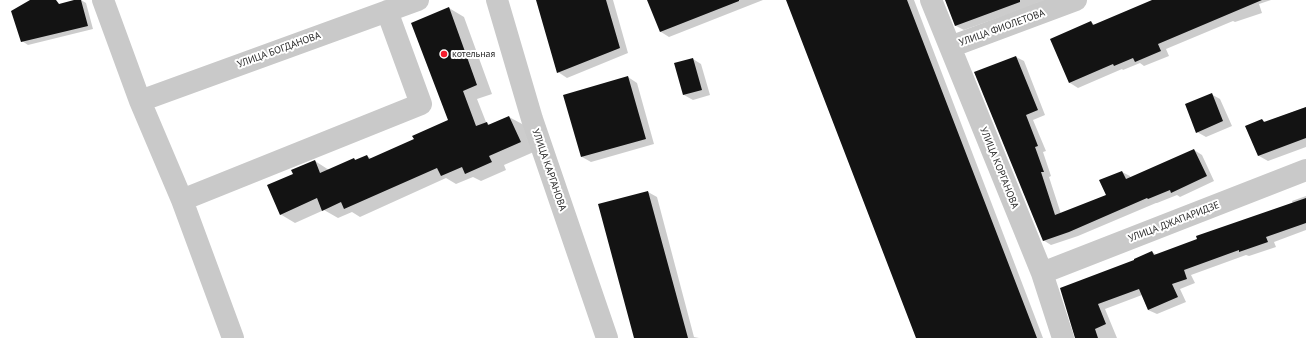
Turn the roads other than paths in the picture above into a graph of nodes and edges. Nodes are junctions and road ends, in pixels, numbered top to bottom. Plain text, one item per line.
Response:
1 (103, 0) edge
2 (418, 0) edge
3 (497, 0) edge
4 (931, 0) edge
5 (1076, 0) edge
6 (387, 11) junction
7 (950, 47) junction
8 (140, 100) junction
9 (1306, 170) edge
10 (182, 200) junction
11 (1042, 273) junction
12 (234, 338) edge
13 (607, 338) edge
14 (1063, 338) edge

1 - 8 street
2 - 6 street, УЛИЦА БОГДАНОВА
3 - 13 street, УЛИЦА КАРГАНОВА
4 - 7 street, УЛИЦА КОРГАНОВА
5 - 7 street, УЛИЦА ФИОЛЕТОВА
6 - 8 street, УЛИЦА БОГДАНОВА
6 - 10 street
7 - 11 street, УЛИЦА КОРГАНОВА
8 - 10 street
9 - 11 street, УЛИЦА ДЖАПАРИДЗЕ
10 - 12 street
11 - 14 street, УЛИЦА КОРГАНОВА

